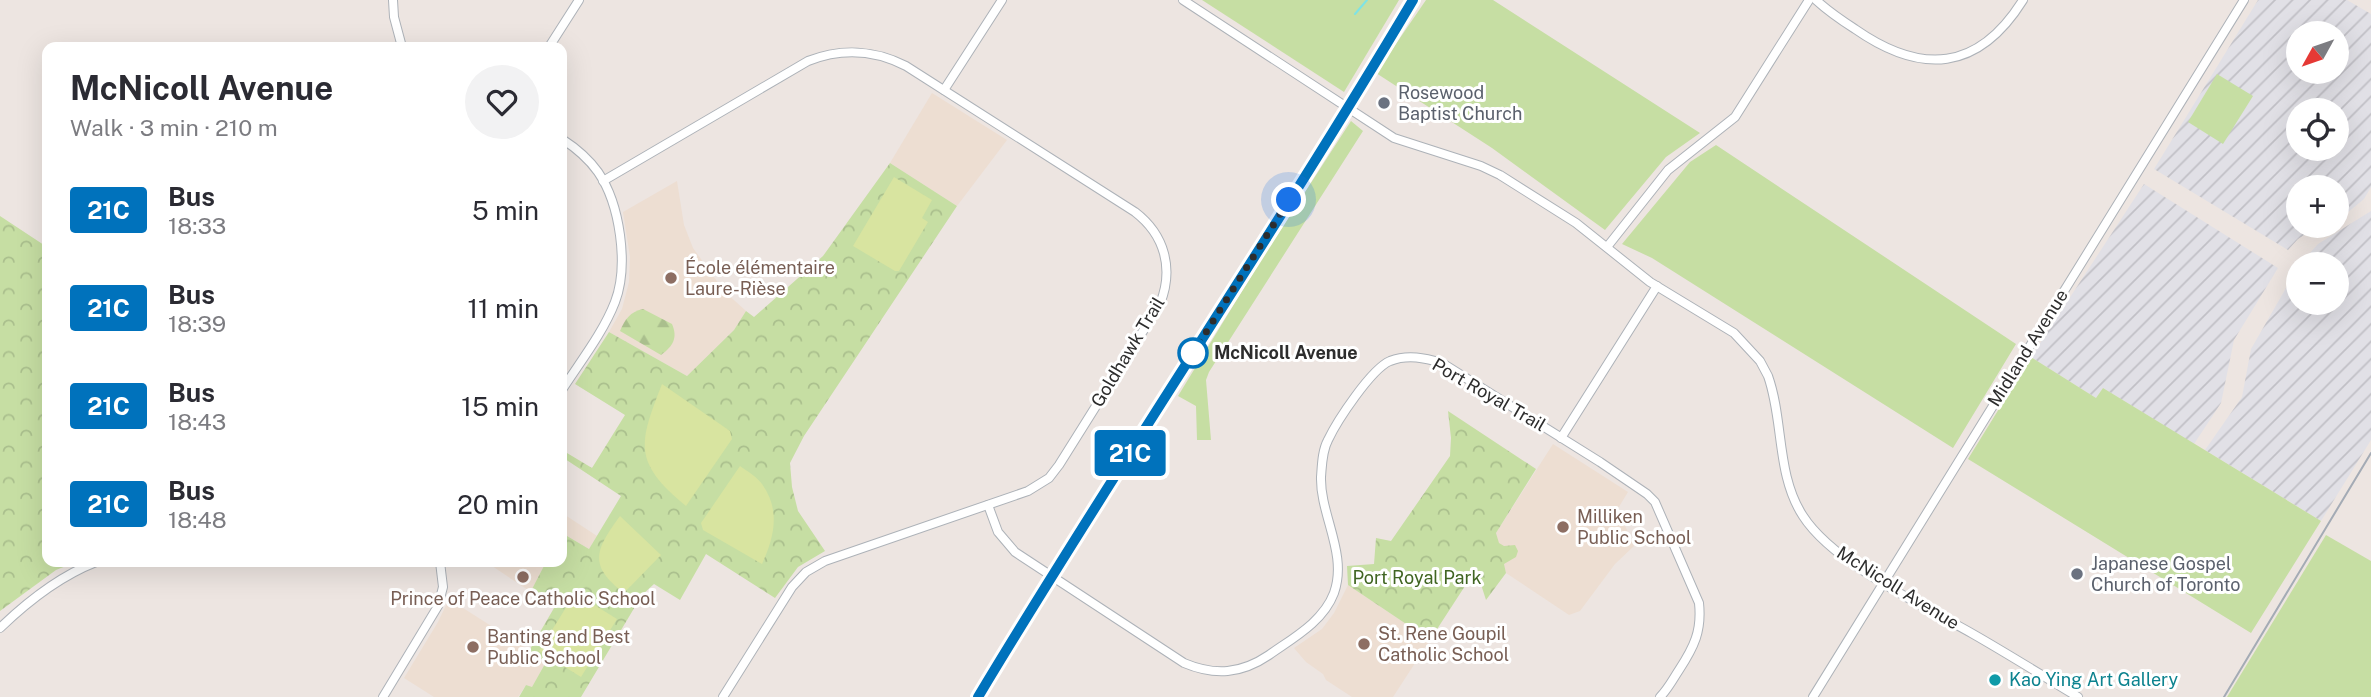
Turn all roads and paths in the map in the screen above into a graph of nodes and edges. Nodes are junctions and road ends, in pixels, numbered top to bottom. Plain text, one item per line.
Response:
1 (393, 0) edge
2 (579, 0) edge
3 (1002, 0) edge
4 (1184, 0) edge
5 (1413, 0) edge
6 (1809, 0) edge
7 (1816, 0) edge
8 (2023, 0) edge
9 (2244, 0) edge
10 (401, 42) edge
11 (552, 42) edge
12 (944, 90) junction
13 (1348, 108) junction
14 (567, 143) edge
15 (603, 181) junction
16 (1607, 247) junction
17 (1657, 286) junction
18 (567, 382) edge
19 (1561, 438) junction
20 (988, 505) junction
21 (84, 567) edge
22 (441, 567) edge
23 (1051, 576) junction
24 (1883, 583) junction
25 (0, 628) edge
26 (383, 697) edge
27 (723, 697) edge
28 (978, 697) edge
29 (1660, 697) edge
30 (1813, 697) edge
31 (2078, 697) edge

1 - 10 street
2 - 11 street
3 - 12 street
4 - 13 street, McNicoll Avenue
5 - 13 street
6 - 16 street
7 - 8 street
9 - 24 street, Midland Avenue
12 - 15 street, Goldhawk Trail
12 - 20 street, Goldhawk Trail
13 - 16 street, McNicoll Avenue
13 - 23 street
14 - 15 street
15 - 18 street
16 - 17 street, McNicoll Avenue
17 - 19 street
17 - 24 street, McNicoll Avenue
19 - 23 street, Port Royal Trail
19 - 29 street, Port Royal Trail
20 - 23 street, Port Royal Trail
20 - 27 street, Goldhawk Trail
21 - 25 street
22 - 26 street
23 - 28 street
24 - 30 street, Midland Avenue
24 - 31 street, McNicoll Avenue

